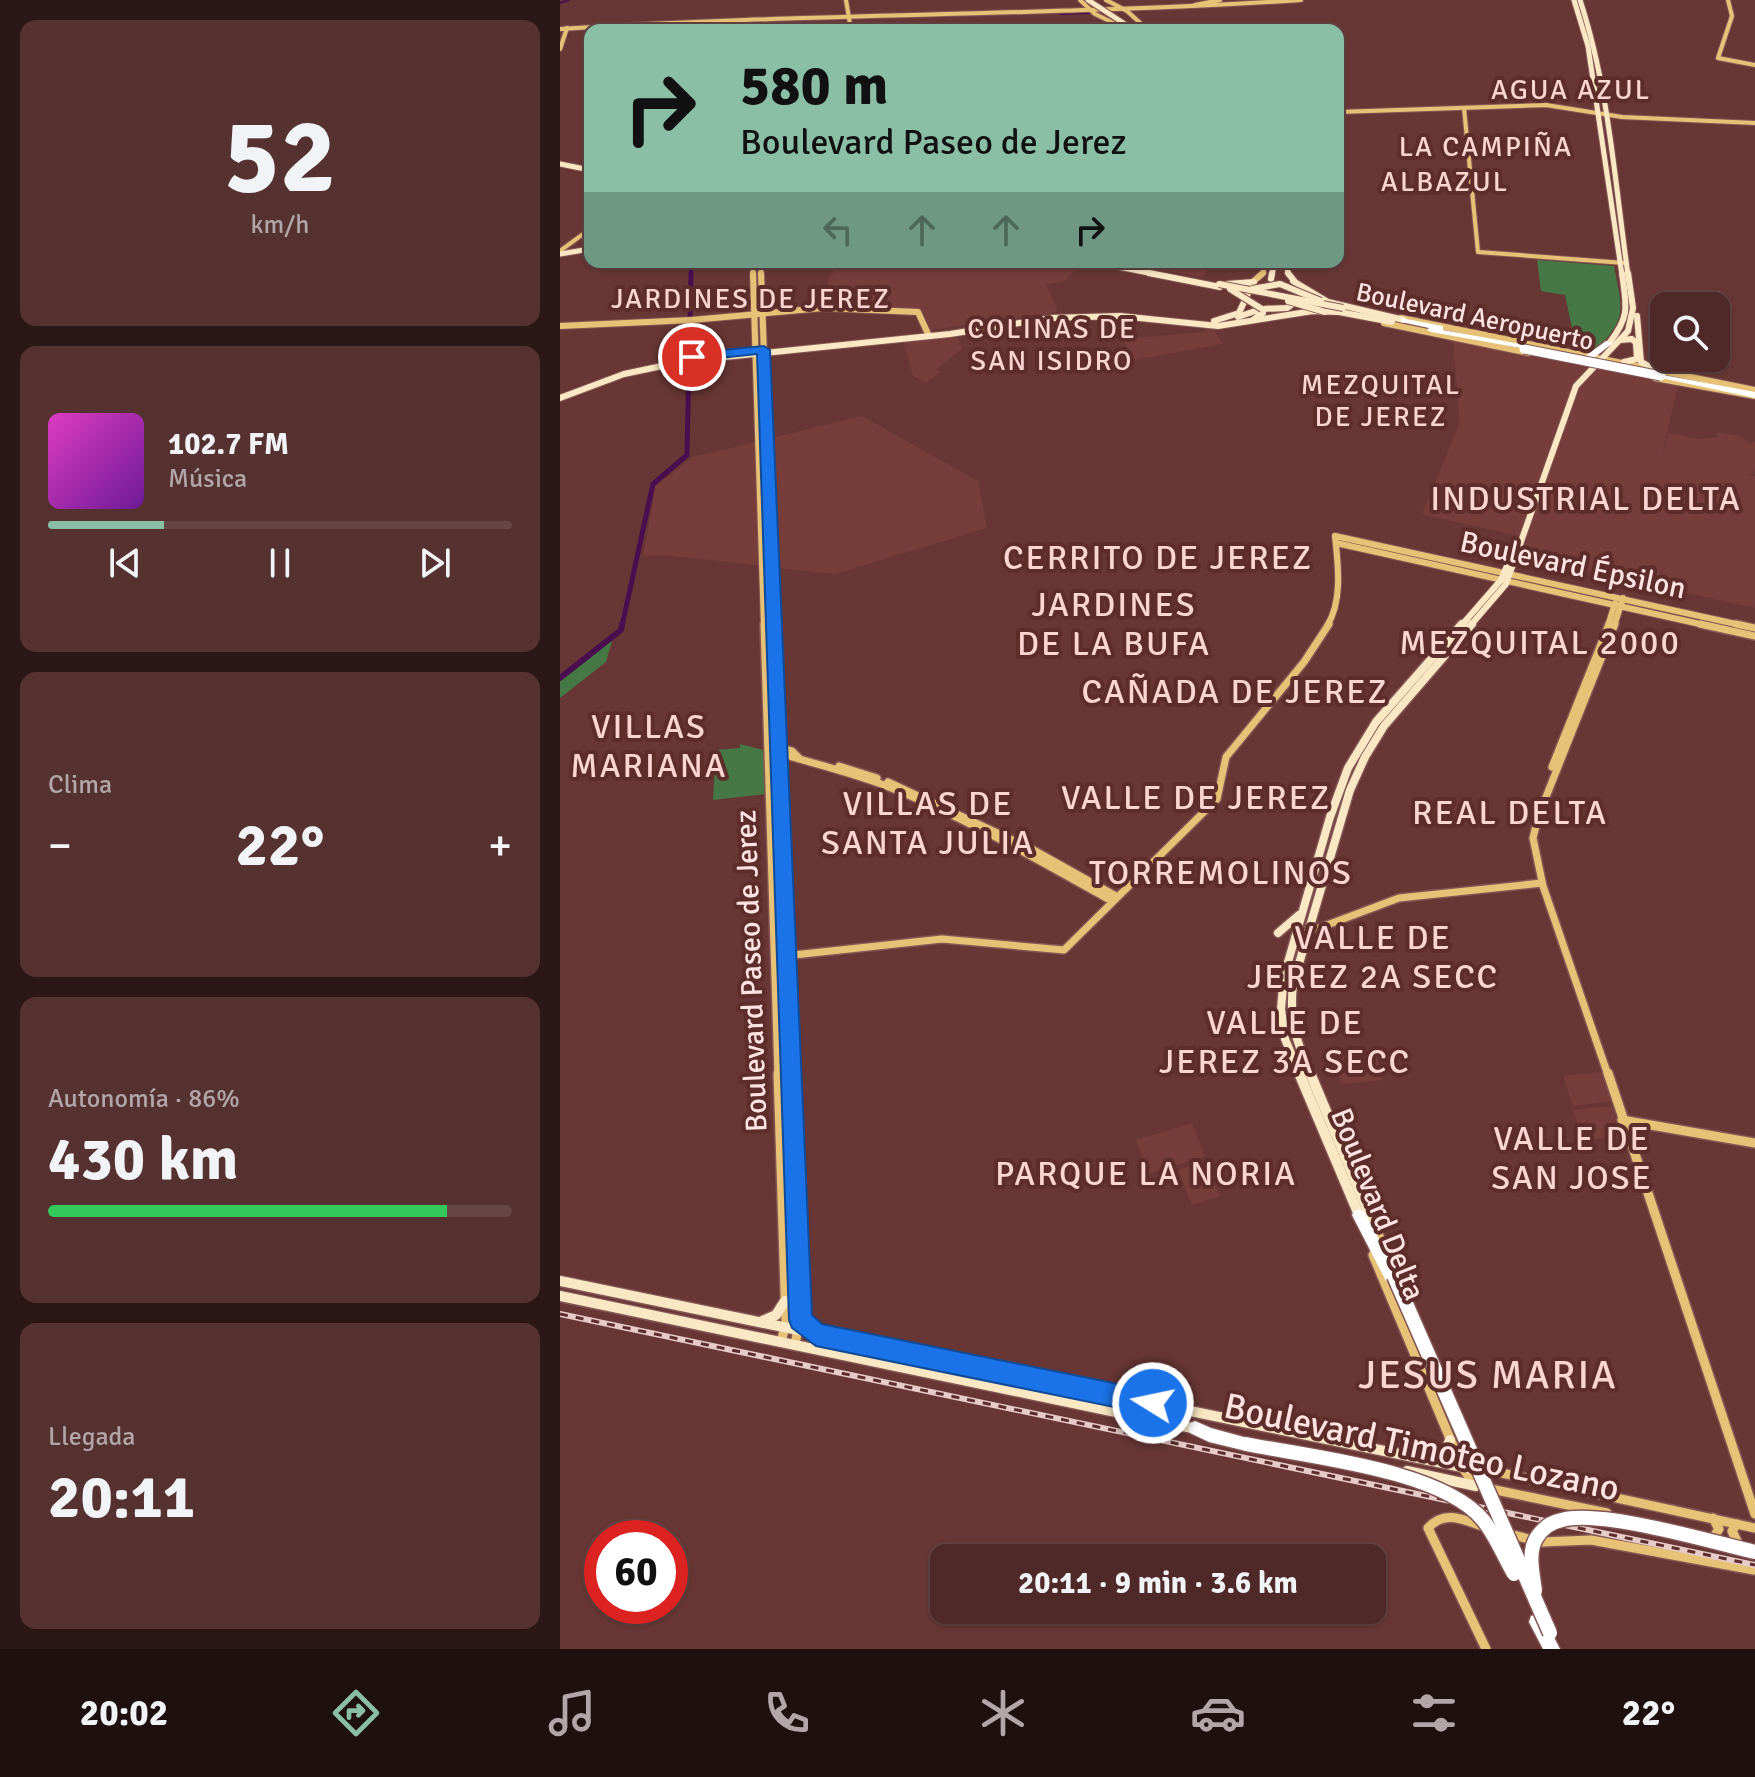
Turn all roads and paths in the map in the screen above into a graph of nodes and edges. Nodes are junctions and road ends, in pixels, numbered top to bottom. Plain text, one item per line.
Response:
1 (1097, 0) edge
2 (1105, 0) edge
3 (1220, 0) edge
4 (1229, 0) edge
5 (1252, 0) edge
6 (1301, 0) edge
7 (1577, 0) edge
8 (1729, 0) edge
9 (1085, 2) edge
10 (1242, 2) edge
11 (848, 11) edge
12 (1065, 11) junction
13 (1092, 12) junction
14 (1127, 12) junction
15 (1078, 13) junction
16 (1103, 18) junction
17 (631, 24) edge
18 (1116, 24) joint
19 (1127, 24) edge
20 (1130, 24) edge
21 (1134, 24) edge
22 (584, 27) edge
23 (564, 28) edge
24 (560, 40) edge
25 (560, 49) edge
26 (1755, 64) edge
27 (1539, 106) junction
28 (1464, 108) junction
29 (1344, 112) edge
30 (1603, 115) junction
31 (1753, 123) edge
32 (560, 162) edge
33 (584, 167) edge
34 (1613, 197) junction
35 (1605, 223) dead end
36 (1614, 227) junction
37 (584, 235) edge
38 (584, 249) edge
39 (560, 252) edge
40 (1623, 264) junction
41 (753, 268) edge
42 (761, 268) edge
43 (1129, 268) edge
44 (1137, 268) edge
45 (1266, 268) edge
46 (1274, 268) edge
47 (1286, 268) edge
48 (1153, 272) junction
49 (1188, 279) junction
50 (1293, 281) junction
51 (1254, 282) junction
52 (1233, 287) junction
53 (1221, 288) junction
54 (1303, 294) junction
55 (1244, 302) junction
56 (1338, 308) junction
57 (1633, 308) junction
58 (1364, 316) junction
59 (762, 317) junction
60 (754, 318) junction
61 (1277, 318) junction
62 (1201, 321) junction
63 (1374, 321) junction
64 (1397, 321) junction
65 (1230, 325) junction
66 (1417, 327) junction
67 (560, 328) edge
68 (1431, 328) junction
69 (926, 335) junction
70 (1450, 337) junction
71 (1614, 342) junction
72 (760, 352) junction
73 (1615, 360) junction
74 (1592, 361) junction
75 (1575, 362) joint
76 (1624, 362) junction
77 (1650, 367) edge
78 (1650, 368) edge
79 (1609, 369) junction
80 (1668, 372) edge
81 (756, 376) junction
82 (765, 376) junction
83 (1581, 378) junction
84 (1588, 386) dead end
85 (1755, 393) edge
86 (560, 396) edge
87 (769, 471) junction
88 (759, 473) junction
89 (771, 508) junction
90 (761, 514) junction
91 (772, 533) junction
92 (762, 539) junction
93 (1336, 539) junction
94 (1488, 576) joint
95 (1504, 579) junction
96 (1619, 601) junction
97 (1475, 610) junction
98 (1469, 628) junction
99 (1755, 628) edge
100 (1755, 636) edge
101 (768, 747) junction
102 (780, 750) junction
103 (827, 766) junction
104 (1348, 768) junction
105 (1354, 779) junction
106 (912, 784) dead end
107 (896, 785) junction
108 (1542, 883) junction
109 (1117, 898) junction
110 (1302, 911) junction
111 (1304, 932) junction
112 (1278, 933) dead end
113 (788, 955) junction
114 (775, 957) junction
115 (1623, 1122) junction
116 (1755, 1145) edge
117 (1359, 1215) junction
118 (1376, 1230) junction
119 (1392, 1276) junction
120 (564, 1282) edge
121 (561, 1297) edge
122 (785, 1301) junction
123 (760, 1322) junction
124 (800, 1325) junction
125 (786, 1328) junction
126 (781, 1342) junction
127 (795, 1345) junction
128 (1448, 1391) junction
129 (1431, 1394) junction
130 (1116, 1396) junction
131 (1137, 1401) junction
132 (1111, 1410) junction
133 (1131, 1414) junction
134 (1195, 1428) junction
135 (1450, 1440) junction
136 (1476, 1456) junction
137 (1434, 1461) junction
138 (1463, 1471) junction
139 (1491, 1473) junction
140 (1476, 1486) joint
141 (1755, 1514) edge
142 (1713, 1518) junction
143 (1644, 1521) junction
144 (1737, 1524) junction
145 (1755, 1528) edge
146 (1715, 1535) junction
147 (1737, 1541) junction
148 (1755, 1545) edge
149 (1755, 1554) edge
150 (1754, 1568) edge
151 (1546, 1635) edge
152 (1486, 1649) edge
153 (1559, 1649) edge

1 - 20 main road, bridge
2 - 9 street
2 - 14 street
3 - 14 street
4 - 10 street
5 - 10 street
6 - 10 street
7 - 30 main road
8 - 26 street
9 - 12 street
9 - 13 street
9 - 19 main road, bridge
10 - 14 street
11 - 12 street
11 - 15 street
11 - 17 street
12 - 13 street
13 - 14 street
13 - 15 street
13 - 16 street
14 - 18 street
14 - 21 street
15 - 16 street
16 - 18 street
22 - 23 street
23 - 24 street
23 - 25 street
27 - 28 street
27 - 30 street
27 - 30 street
28 - 29 street
28 - 40 street
30 - 31 street
30 - 34 main road
32 - 33 main road
34 - 36 main road
34 - 40 main road
35 - 36 main road
36 - 40 main road
37 - 39 street
38 - 39 main road
40 - 57 main road
40 - 71 main road
41 - 60 street, Boulevard Paseo de Jerez
42 - 59 street, Boulevard Paseo de Jerez
43 - 48 main road
44 - 48 main road
45 - 51 street
46 - 58 main road, bridge
47 - 50 main road
48 - 49 main road
48 - 52 main road
48 - 53 main road
49 - 52 main road, Boulevard Aeropuerto
49 - 56 main road, Boulevard Aeropuerto, bridge
50 - 54 main road
50 - 56 main road
51 - 52 main road
51 - 55 street
52 - 53 main road
52 - 54 main road, bridge
52 - 58 main road, Boulevard Aeropuerto, bridge
53 - 55 main road
54 - 61 main road
55 - 56 main road, bridge
55 - 62 main road
56 - 58 main road, Boulevard Aeropuerto
56 - 61 main road
56 - 64 main road
57 - 71 main road
57 - 77 main road
58 - 63 main road
58 - 64 main road, Boulevard Aeropuerto
58 - 64 main road, Boulevard Aeropuerto
59 - 60 street
59 - 69 street
59 - 72 street, Boulevard Paseo de Jerez
60 - 67 street
60 - 72 street, Boulevard Paseo de Jerez
61 - 65 main road
62 - 65 main road
62 - 69 main road
63 - 64 main road
63 - 70 street, Boulevard Aeropuerto
64 - 66 highway, Boulevard Aeropuerto
64 - 68 highway, Boulevard Aeropuerto
64 - 74 street, Boulevard Aeropuerto
65 - 69 main road
66 - 68 highway, Boulevard Aeropuerto
66 - 70 highway
68 - 74 highway
68 - 85 highway, Boulevard Aeropuerto, bridge
69 - 72 main road
70 - 75 street, Boulevard Aeropuerto
71 - 74 highway
71 - 76 main road
72 - 81 street, Boulevard Paseo de Jerez
72 - 82 street, Boulevard Paseo de Jerez
72 - 86 main road
73 - 74 street, Boulevard Aeropuerto
73 - 76 street, Boulevard Aeropuerto
73 - 79 street
74 - 75 main road
74 - 79 street, Boulevard Aeropuerto
74 - 83 main road, Boulevard Delta
74 - 95 main road, Boulevard Delta
76 - 78 street, Boulevard Aeropuerto
79 - 85 street, Boulevard Aeropuerto
80 - 85 street, Boulevard Aeropuerto
81 - 82 street
81 - 88 street, Boulevard Paseo de Jerez
82 - 87 street, Boulevard Paseo de Jerez
83 - 84 main road
83 - 95 main road, Boulevard Delta
87 - 88 street
87 - 89 street, Boulevard Paseo de Jerez
88 - 90 street, Boulevard Paseo de Jerez
89 - 90 street
89 - 91 street, Boulevard Paseo de Jerez
90 - 92 street, Boulevard Paseo de Jerez
91 - 92 street
91 - 102 street, Boulevard Paseo de Jerez
92 - 101 street, Boulevard Paseo de Jerez
93 - 94 street, Boulevard Épsilon
93 - 95 street, Boulevard Épsilon
93 - 109 street
94 - 95 main road
95 - 96 street, Boulevard Épsilon
95 - 97 main road, Boulevard Delta
95 - 98 main road, Boulevard Delta
96 - 99 street, Boulevard Épsilon
96 - 100 street, Boulevard Épsilon
96 - 108 street
97 - 98 main road
97 - 104 main road, Boulevard Delta
98 - 105 main road, Boulevard Delta
101 - 102 street
101 - 114 street, Boulevard Paseo de Jerez
102 - 103 street
102 - 113 street, Boulevard Paseo de Jerez
103 - 107 street
103 - 109 street
104 - 105 main road
104 - 110 main road, Boulevard Delta
105 - 111 main road, Boulevard Delta
106 - 107 street
107 - 109 street
108 - 111 street
108 - 115 street
109 - 113 street
110 - 111 main road, Boulevard Delta
110 - 112 main road
111 - 117 main road, Boulevard Delta
111 - 118 main road, Boulevard Delta
113 - 114 street
113 - 124 street, Boulevard Paseo de Jerez
114 - 122 street, Boulevard Paseo de Jerez
115 - 116 street
115 - 141 street
117 - 119 highway
117 - 129 street, Boulevard Delta
118 - 119 highway
118 - 128 street, Boulevard Delta
119 - 151 highway, bridge
120 - 121 main road
120 - 123 main road, Boulevard Timoteo Lozano
121 - 126 main road, Boulevard Timoteo Lozano
122 - 123 main road
122 - 125 street, Boulevard Paseo de Jerez
123 - 125 main road, Boulevard Timoteo Lozano
124 - 125 main road, Boulevard Timoteo Lozano
124 - 127 street, Boulevard Paseo de Jerez
124 - 130 main road, Boulevard Timoteo Lozano
125 - 126 street, Boulevard Paseo de Jerez
126 - 127 main road, Boulevard Timoteo Lozano
127 - 132 main road, Boulevard Timoteo Lozano
128 - 129 street
128 - 136 street, Boulevard Delta
129 - 135 street, Boulevard Delta
130 - 131 main road, Boulevard Timoteo Lozano
130 - 132 main road
131 - 133 main road
131 - 137 main road, Boulevard Timoteo Lozano
132 - 133 main road, Boulevard Timoteo Lozano
133 - 134 main road, Boulevard Timoteo Lozano
134 - 138 main road, Boulevard Timoteo Lozano
134 - 151 highway, bridge
135 - 137 main road
135 - 138 street, Boulevard Delta
136 - 138 main road
136 - 139 street, Boulevard Delta
137 - 138 main road, Boulevard Timoteo Lozano
138 - 139 main road, Boulevard Timoteo Lozano
138 - 140 main road, Boulevard Timoteo Lozano
139 - 142 street, Boulevard Timoteo Lozano
140 - 143 street, Boulevard Timoteo Lozano
142 - 144 street, Boulevard Timoteo Lozano
142 - 146 street
143 - 146 street, Boulevard Timoteo Lozano
143 - 149 street
144 - 145 street, Boulevard Timoteo Lozano
144 - 147 street
146 - 147 street, Boulevard Timoteo Lozano
147 - 148 street, Boulevard Timoteo Lozano
149 - 151 highway, bridge
150 - 152 street
151 - 153 highway

